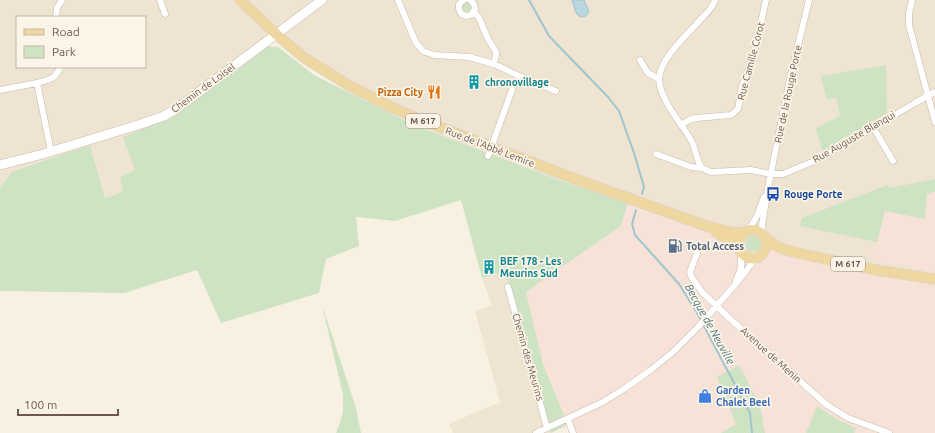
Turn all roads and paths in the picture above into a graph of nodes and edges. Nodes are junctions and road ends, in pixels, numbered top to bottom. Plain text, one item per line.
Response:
1 (61, 0) edge
2 (160, 0) edge
3 (240, 0) edge
4 (248, 0) edge
5 (322, 0) edge
6 (398, 0) edge
7 (464, 0) edge
8 (470, 0) edge
9 (715, 0) edge
10 (766, 0) edge
11 (809, 0) edge
12 (912, 0) edge
13 (474, 12) junction
14 (165, 14) dead end
15 (56, 16) edge
16 (278, 32) junction
17 (640, 60) dead end
18 (494, 64) junction
19 (60, 68) edge
20 (659, 79) junction
21 (37, 83) junction
22 (0, 90) edge
23 (512, 90) dead end
24 (556, 91) dead end
25 (935, 92) edge
26 (928, 96) junction
27 (935, 122) edge
28 (681, 125) junction
29 (873, 127) junction
30 (490, 148) junction
31 (51, 151) junction
32 (656, 154) dead end
33 (893, 161) dead end
34 (0, 165) edge
35 (702, 168) junction
36 (771, 174) junction
37 (768, 188) junction
38 (709, 227) junction
39 (747, 231) junction
40 (764, 236) junction
41 (699, 248) dead end
42 (740, 249) junction
43 (759, 256) junction
44 (935, 280) edge
45 (935, 286) edge
46 (508, 287) dead end
47 (732, 287) junction
48 (717, 306) junction
49 (568, 419) junction
50 (547, 428) junction
51 (536, 433) edge
52 (572, 433) edge
53 (889, 433) edge

1 - 15 street
2 - 14 street
3 - 16 main road, Rue de l'Abbé Lemire / M 617
4 - 16 main road, Rue de l'Abbé Lemire / M 617
5 - 16 street, Chemin de Loisel
6 - 18 street
7 - 13 street
8 - 13 street
9 - 20 street
10 - 28 street, Rue Camille Corot
11 - 36 street, Rue de la Rouge Porte
12 - 26 street
13 - 18 street
16 - 30 main road, Rue de l'Abbé Lemire / M 617
16 - 31 street, Chemin de Loisel
17 - 20 street
18 - 24 street
19 - 21 street
20 - 28 street
21 - 22 street
21 - 31 street
23 - 30 street
25 - 26 street, Rue Auguste Blanqui
26 - 27 street
26 - 29 street, Rue Auguste Blanqui
28 - 35 street
29 - 33 street
29 - 36 street, Rue Auguste Blanqui
30 - 38 main road, Rue de l'Abbé Lemire / M 617
31 - 34 street, Chemin de Loisel
32 - 35 street
35 - 36 street
36 - 37 street, Rue de la Rouge Porte
37 - 39 street, Rue de la Rouge Porte
37 - 40 street, Rue de la Rouge Porte
38 - 39 main road, Rue de l'Abbé Lemire / M 617
38 - 42 main road, Rue de l'Abbé Lemire / M 617
39 - 40 main road, Rue de l'Abbé Lemire
39 - 42 main road
40 - 43 main road
40 - 44 main road, Rue de l'Abbé Lemire / M 617
41 - 48 street, Avenue de Menin
42 - 43 main road, Rue de l'Abbé Lemire
42 - 47 street
43 - 45 main road, Rue de l'Abbé Lemire / M 617
43 - 47 street
46 - 50 street, Chemin des Meurins
47 - 48 street
48 - 49 street
48 - 53 street, Avenue de Menin
49 - 50 street
49 - 52 street
50 - 51 street

